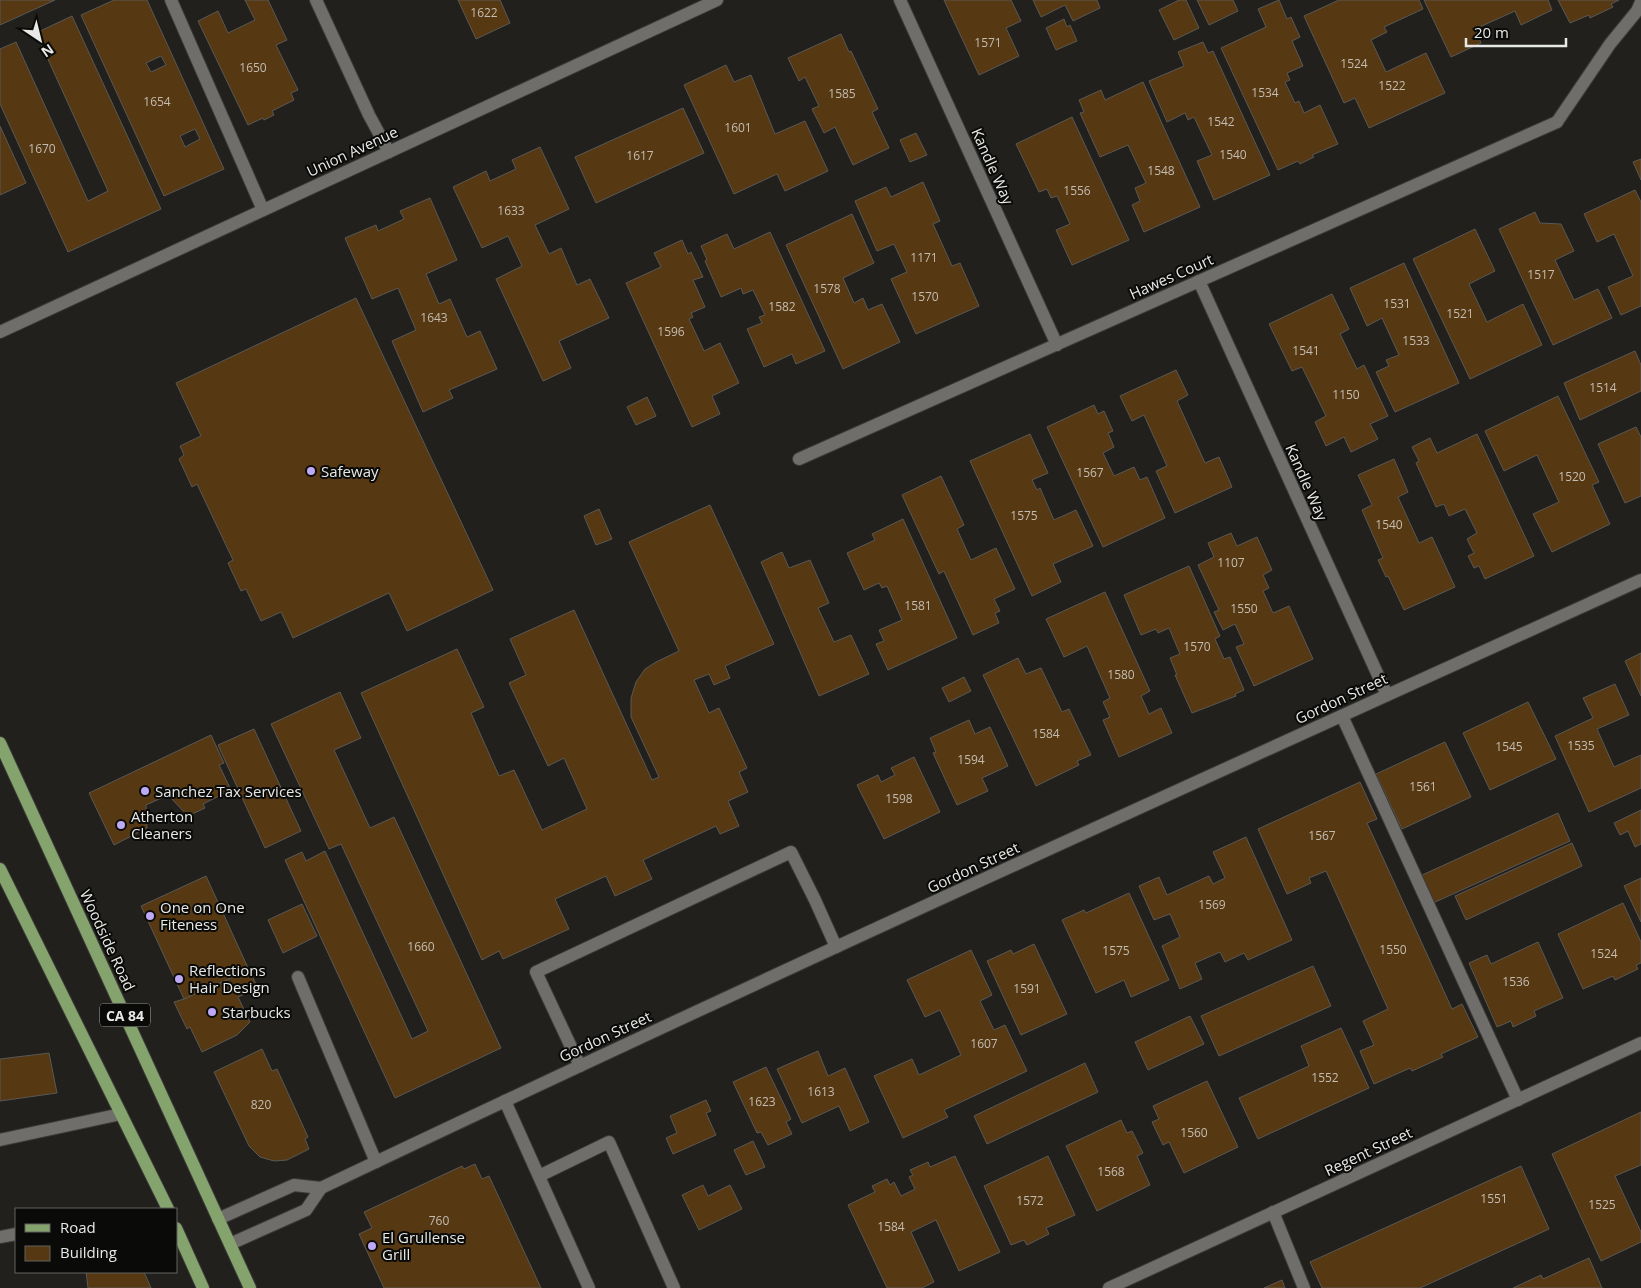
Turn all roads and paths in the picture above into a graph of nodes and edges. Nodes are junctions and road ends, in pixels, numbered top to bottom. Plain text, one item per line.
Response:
1 (171, 0) edge
2 (316, 0) edge
3 (717, 0) edge
4 (900, 0) edge
5 (1641, 2) edge
6 (389, 152) junction
7 (263, 210) junction
8 (1199, 281) junction
9 (0, 332) edge
10 (1057, 345) junction
11 (799, 459) dead end
12 (1641, 580) edge
13 (1387, 695) junction
14 (1342, 716) junction
15 (0, 743) edge
16 (0, 868) edge
17 (836, 947) junction
18 (298, 977) dead end
19 (1641, 1043) edge
20 (580, 1066) junction
21 (1518, 1100) junction
22 (505, 1101) junction
23 (121, 1114) junction
24 (0, 1140) edge
25 (376, 1162) junction
26 (539, 1176) junction
27 (321, 1188) junction
28 (163, 1208) edge
29 (1273, 1212) junction
30 (218, 1219) junction
31 (178, 1232) edge
32 (15, 1234) edge
33 (0, 1237) edge
34 (230, 1244) junction
35 (203, 1288) edge
36 (250, 1288) edge
37 (589, 1288) edge
38 (674, 1288) edge
39 (1109, 1288) edge
40 (1304, 1288) edge

1 - 7 street
2 - 6 street
3 - 6 street, Union Avenue
4 - 10 street, Kandle Way
5 - 8 street, Hawes Court
6 - 7 street, Union Avenue
7 - 9 street, Union Avenue
8 - 10 street, Hawes Court
8 - 13 street, Kandle Way
10 - 11 street, Hawes Court
12 - 13 street, Gordon Street
13 - 14 street, Gordon Street
14 - 17 street, Gordon Street
14 - 21 street
15 - 30 main road, Woodside Road / CA 84
16 - 23 main road, CA 84
17 - 20 street, Gordon Street
17 - 20 street
18 - 25 street
19 - 21 street, Regent Street
20 - 22 street, Gordon Street
21 - 29 street, Regent Street
22 - 25 street, Gordon Street
22 - 26 street
23 - 24 street
23 - 28 main road, CA 84
25 - 27 street, Gordon Street
26 - 37 street
26 - 38 street
27 - 30 street
27 - 34 street
29 - 39 street, Regent Street
29 - 40 street
30 - 34 main road, Woodside Road / CA 84
31 - 35 main road
32 - 33 street
34 - 36 main road, Woodside Road / CA 84

